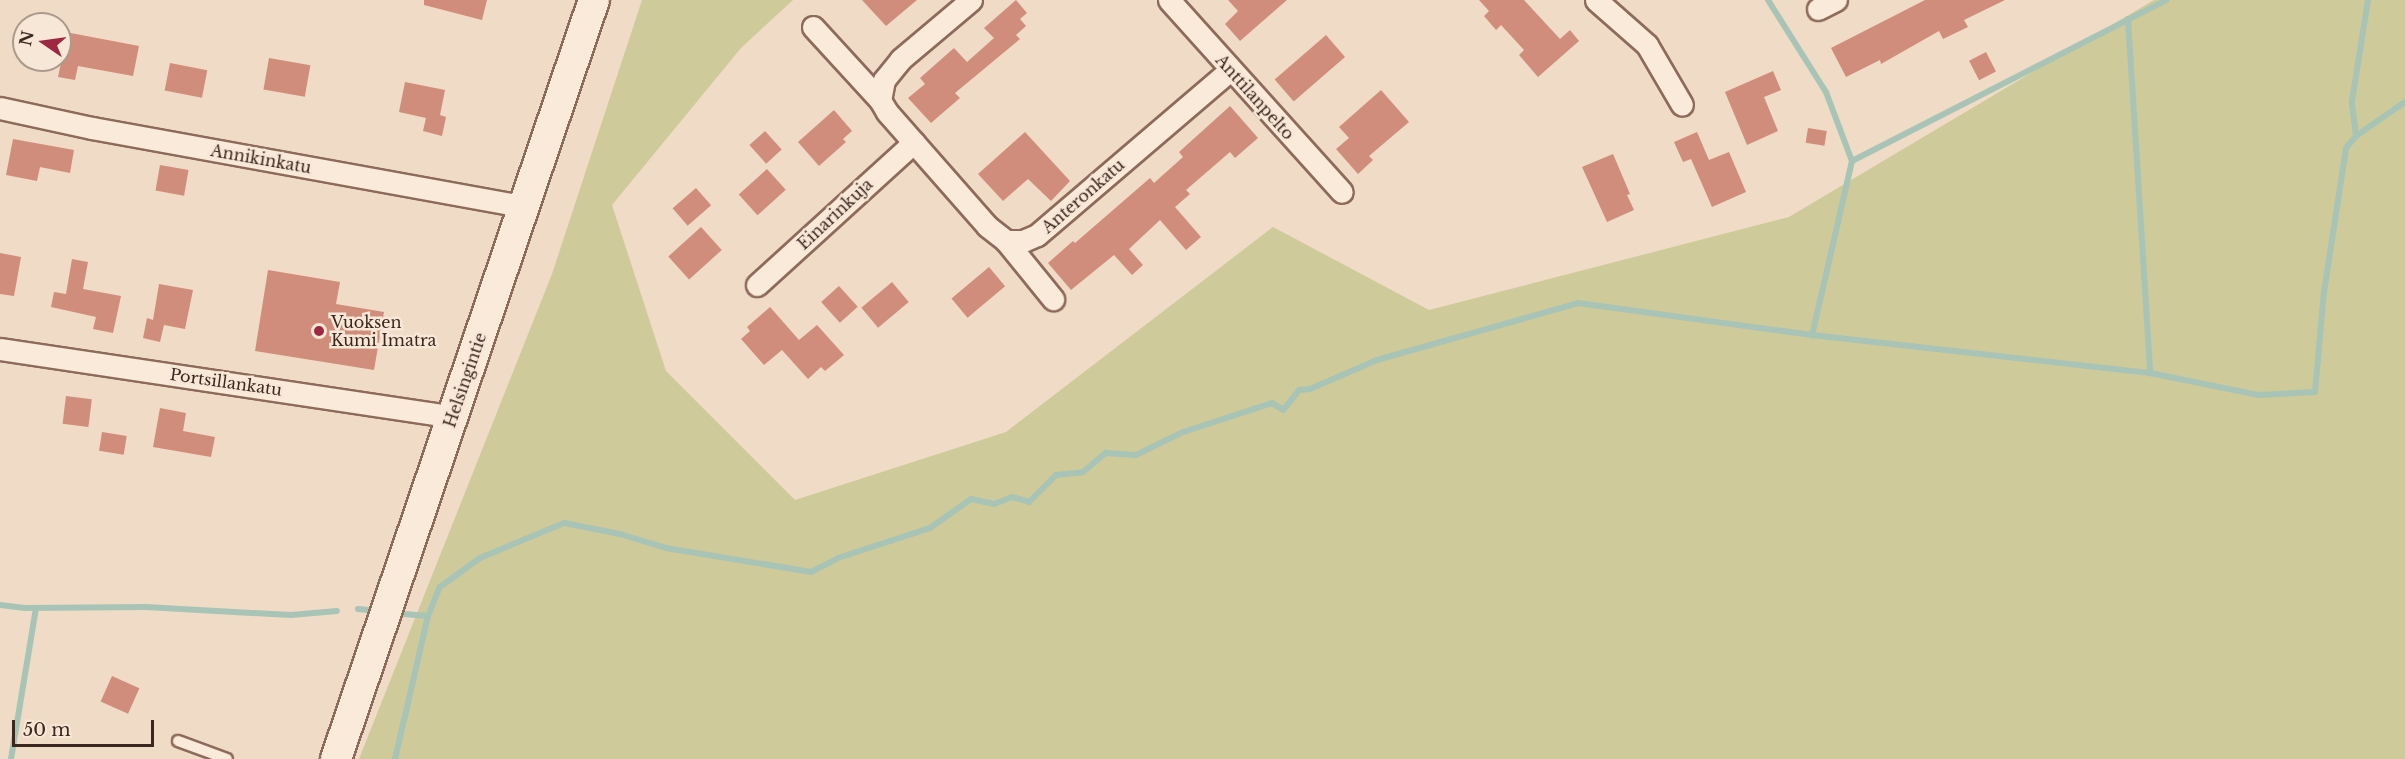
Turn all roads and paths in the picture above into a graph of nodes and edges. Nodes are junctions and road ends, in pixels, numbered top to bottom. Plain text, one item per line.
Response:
1 (594, 0) edge
2 (971, 0) edge
3 (1169, 0) edge
4 (1596, 0) edge
5 (813, 27) dead end
6 (1230, 70) junction
7 (880, 100) junction
8 (1682, 105) dead end
9 (0, 108) edge
10 (914, 142) junction
11 (1342, 192) dead end
12 (523, 206) junction
13 (1006, 241) junction
14 (757, 285) dead end
15 (1053, 299) dead end
16 (0, 349) edge
17 (453, 417) junction
18 (178, 741) dead end
19 (227, 759) edge
20 (336, 759) edge

1 - 12 main road, Helsingintie
2 - 7 street
3 - 6 street, Anttilanpelto
4 - 8 street
5 - 7 street
6 - 11 street, Anttilanpelto
6 - 13 street, Anteronkatu
7 - 10 street
9 - 12 street, Annikinkatu
10 - 13 street
10 - 14 street, Einarinkuja
12 - 17 main road, Helsingintie
13 - 15 street
16 - 17 street, Portsillankatu
17 - 20 main road, Helsingintie
18 - 19 lane

